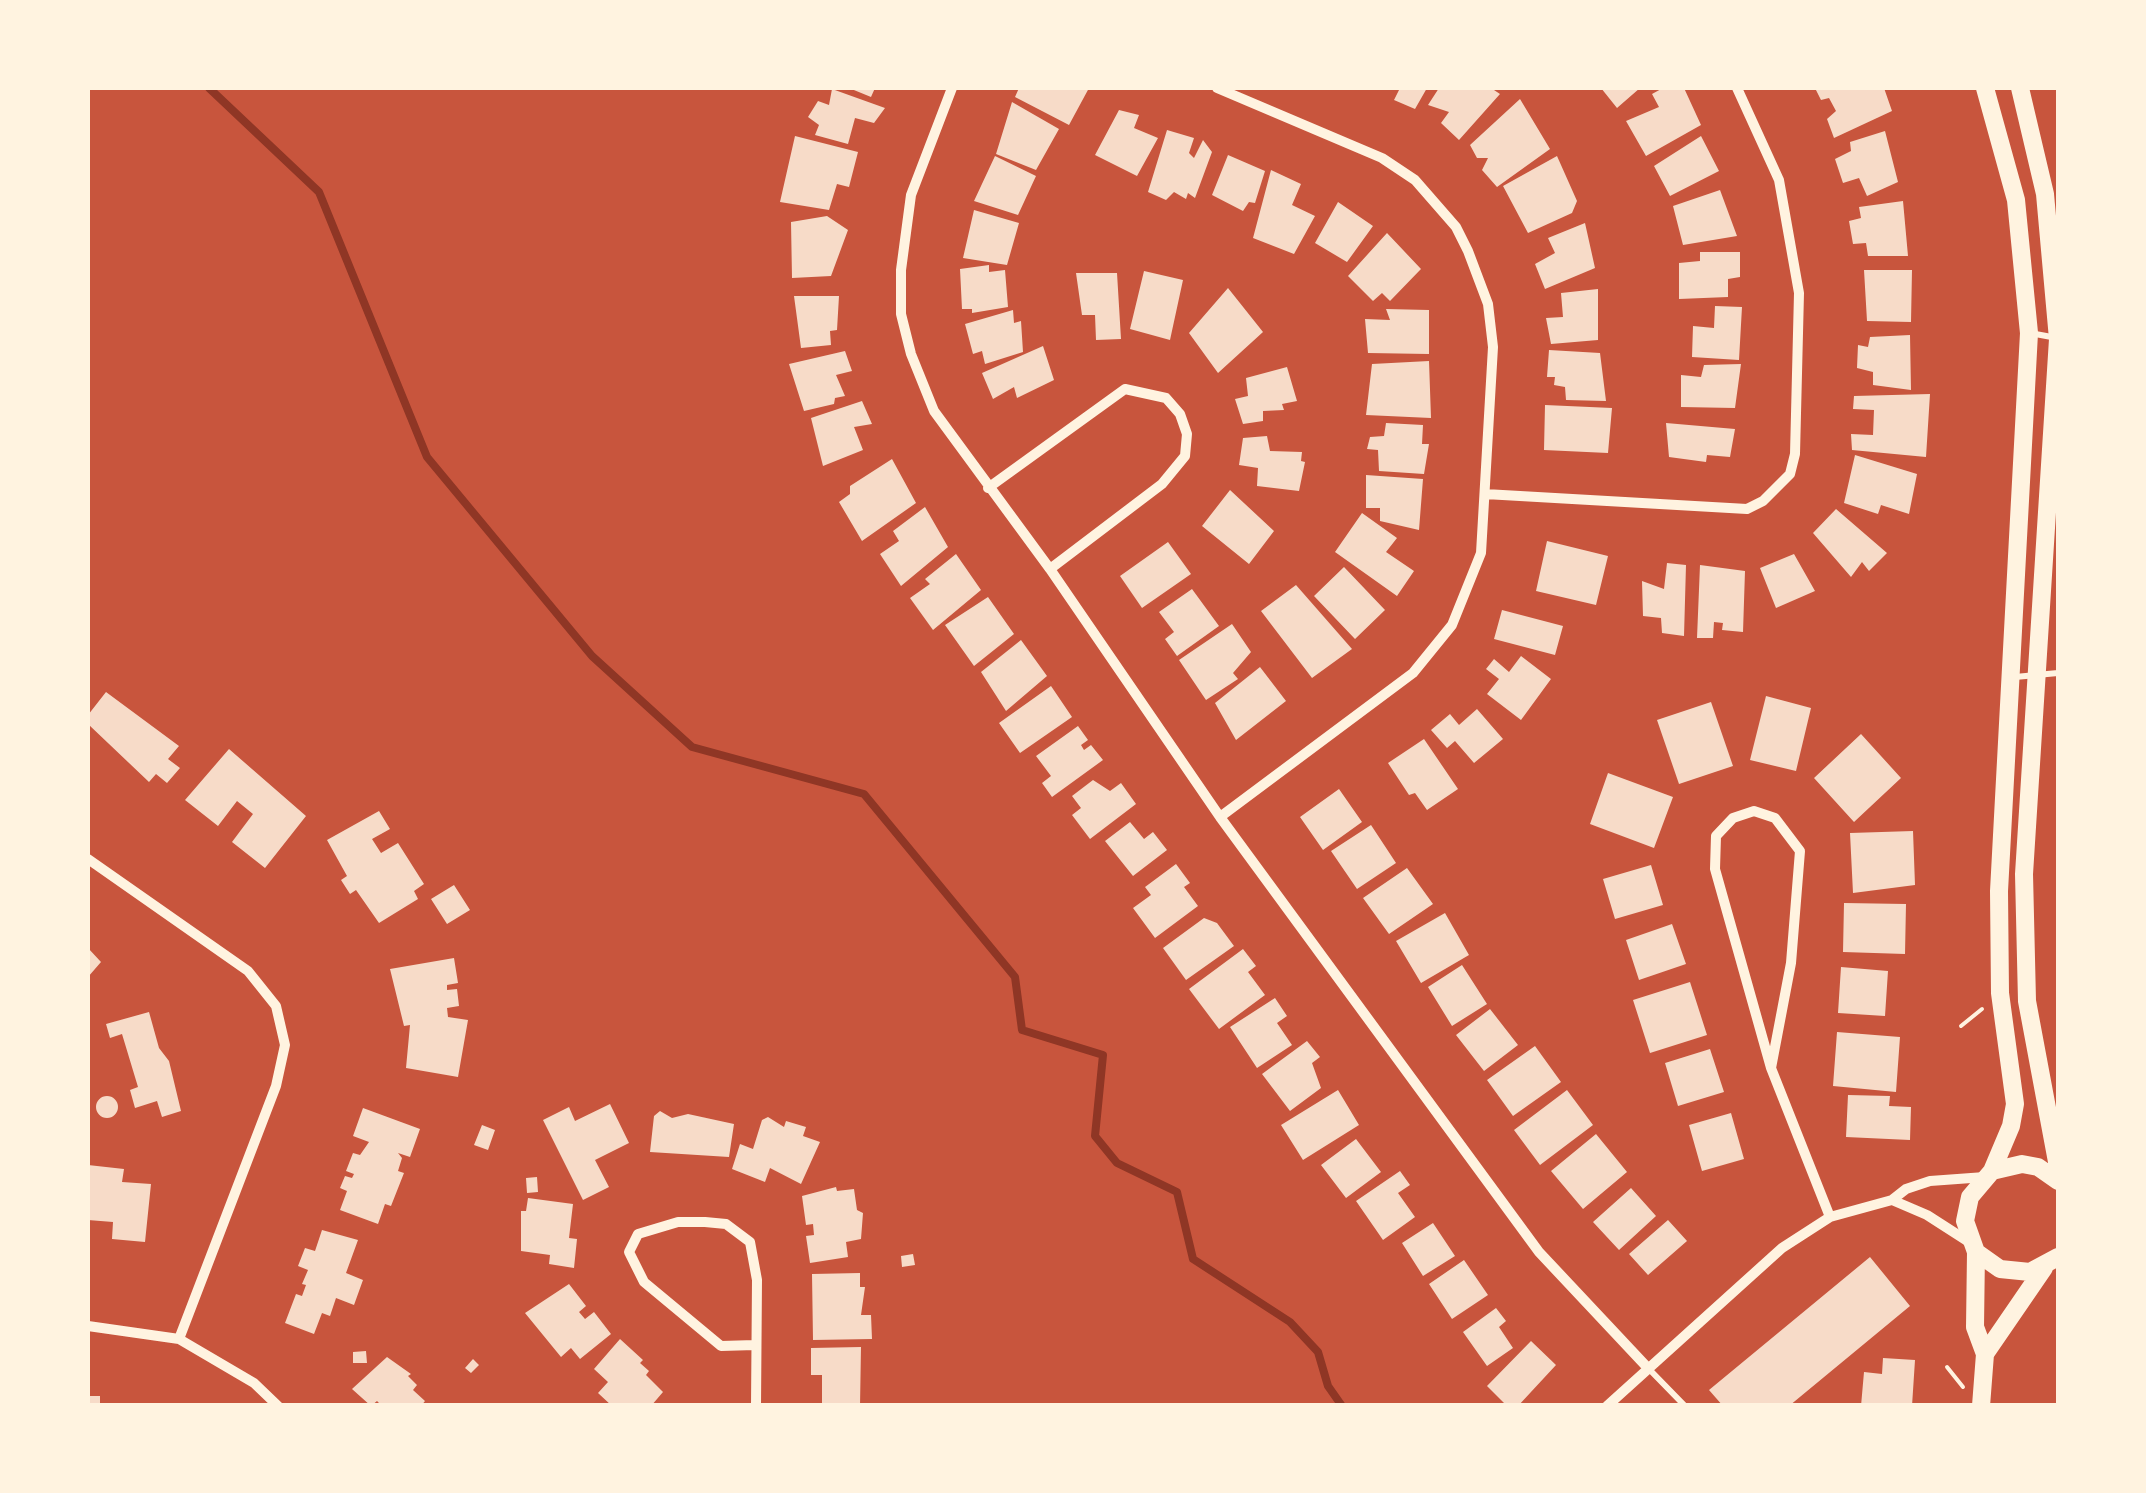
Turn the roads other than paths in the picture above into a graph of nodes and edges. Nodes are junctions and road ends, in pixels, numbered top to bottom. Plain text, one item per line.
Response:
1 (952, 88) edge
2 (1217, 88) edge
3 (1737, 88) edge
4 (1985, 88) edge
5 (2020, 88) edge
6 (2029, 333) junction
7 (2058, 339) edge
8 (988, 488) junction
9 (1485, 494) junction
10 (1050, 569) junction
11 (2058, 673) edge
12 (2036, 675) junction
13 (2008, 678) junction
14 (1220, 817) junction
15 (88, 859) edge
16 (1771, 1068) junction
17 (2058, 1167) edge
18 (1988, 1174) junction
19 (2058, 1181) edge
20 (1892, 1200) junction
21 (1830, 1217) junction
22 (1974, 1248) junction
23 (2054, 1262) edge
24 (88, 1326) edge
25 (180, 1339) junction
26 (754, 1345) junction
27 (1985, 1354) junction
28 (1646, 1366) junction
29 (278, 1406) edge
30 (756, 1406) edge
31 (1607, 1406) edge
32 (1684, 1406) edge
33 (1981, 1406) edge

1 - 8 street
2 - 9 street
3 - 9 street
4 - 6 street
5 - 7 street
6 - 7 lane
6 - 13 street
7 - 12 street
8 - 10 street
8 - 10 street
9 - 14 street
10 - 14 street
11 - 12 lane
12 - 13 lane
12 - 17 street
13 - 18 street
14 - 28 street
15 - 25 street
16 - 16 street
16 - 21 street
18 - 19 street
18 - 20 street
18 - 22 street
20 - 21 street
20 - 22 street
21 - 28 street
22 - 23 street
22 - 27 street
23 - 27 street
24 - 25 street
25 - 29 street
26 - 26 street
26 - 30 street
27 - 33 street
28 - 31 street
28 - 32 lane

